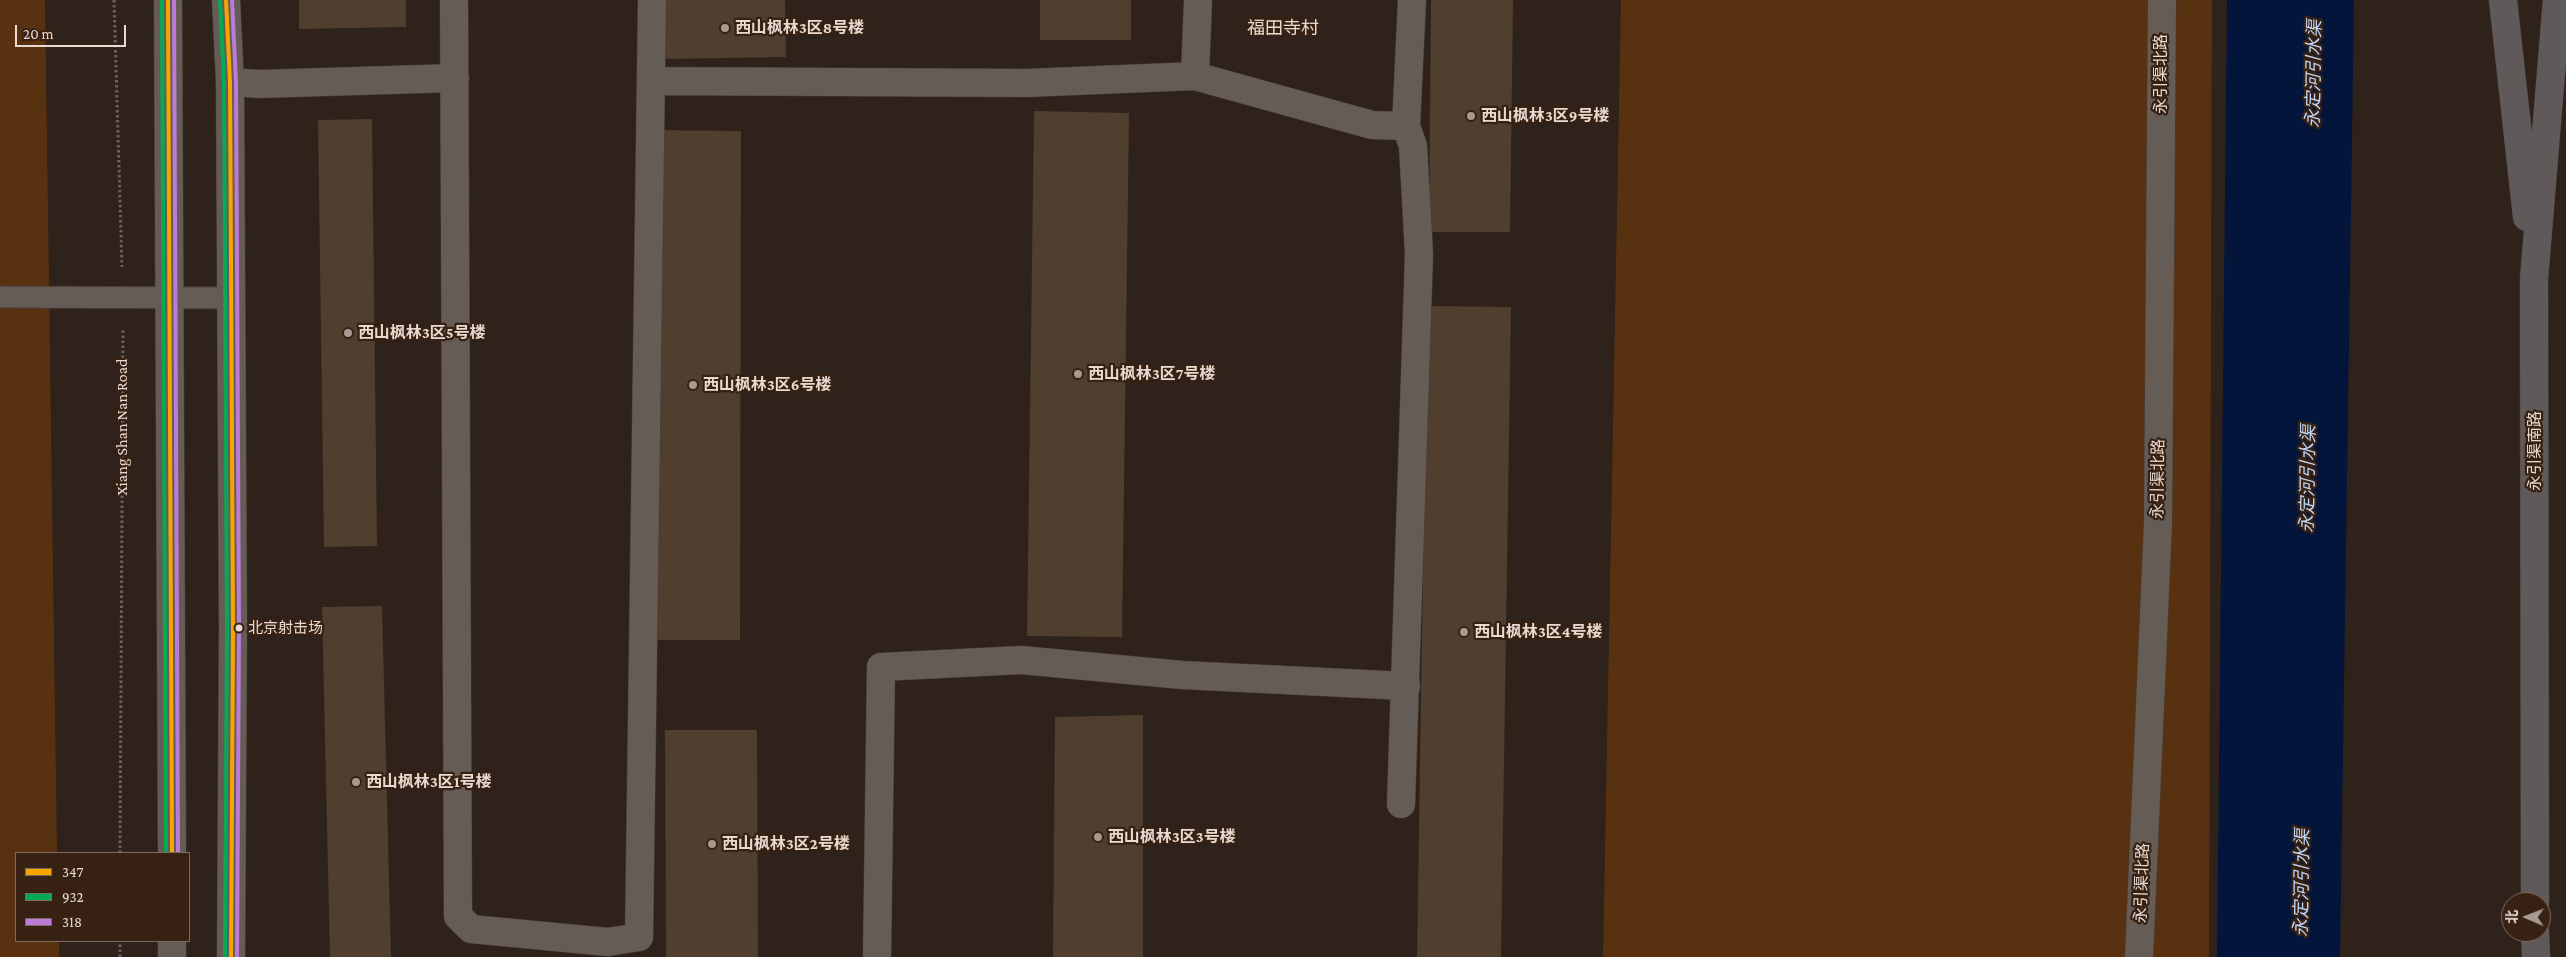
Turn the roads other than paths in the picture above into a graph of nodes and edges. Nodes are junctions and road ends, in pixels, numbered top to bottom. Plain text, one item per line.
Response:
1 (168, 0) edge
2 (226, 0) edge
3 (454, 0) edge
4 (652, 0) edge
5 (1198, 0) edge
6 (1412, 0) edge
7 (2162, 0) edge
8 (2503, 0) edge
9 (2557, 0) edge
10 (1195, 76) junction
11 (455, 78) junction
12 (651, 81) junction
13 (230, 82) junction
14 (1406, 126) junction
15 (2534, 280) junction
16 (0, 297) edge
17 (169, 298) junction
18 (231, 298) junction
19 (1406, 686) junction
20 (1401, 804) dead end
21 (172, 852) edge
22 (2536, 892) edge
23 (172, 942) edge
24 (2536, 942) edge
25 (172, 957) edge
26 (231, 957) edge
27 (877, 957) edge
28 (2139, 957) edge
29 (2536, 957) edge

1 - 17 street
2 - 13 street
3 - 11 street
4 - 12 street
5 - 10 street
6 - 14 street
7 - 28 street, 永引渠北路
8 - 15 main road
9 - 15 main road, 永引渠南路
10 - 12 street
10 - 14 street
11 - 12 street
11 - 13 street
13 - 18 street
14 - 19 street
15 - 22 main road, 永引渠南路
16 - 17 lane
17 - 18 lane
17 - 21 street
18 - 26 street
19 - 20 street
19 - 27 street
23 - 25 street
24 - 29 main road

